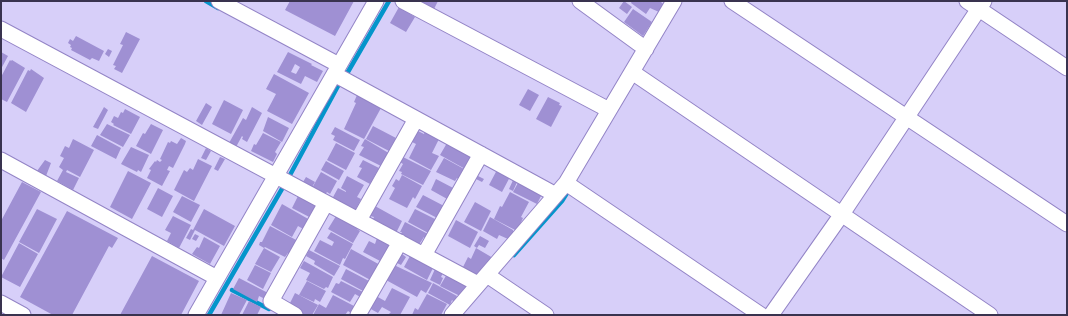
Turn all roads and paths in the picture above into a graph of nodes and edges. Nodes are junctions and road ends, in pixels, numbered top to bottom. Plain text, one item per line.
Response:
1 (219, 1) edge
2 (376, 1) edge
3 (403, 1) edge
4 (580, 1) edge
5 (674, 1) edge
6 (732, 1) edge
7 (976, 4) edge
8 (1, 29) edge
9 (646, 48) junction
10 (1067, 68) edge
11 (632, 72) junction
12 (340, 74) junction
13 (609, 110) junction
14 (906, 116) junction
15 (416, 119) junction
16 (481, 154) junction
17 (1, 160) edge
18 (282, 180) junction
19 (566, 183) junction
20 (556, 195) junction
21 (326, 203) junction
22 (842, 214) junction
23 (359, 220) junction
24 (1067, 224) edge
25 (400, 242) junction
26 (424, 255) junction
27 (217, 278) junction
28 (482, 279) junction
29 (1, 303) edge
30 (23, 315) edge
31 (196, 315) edge
32 (295, 315) edge
33 (358, 315) edge
34 (452, 315) edge
35 (546, 315) edge
36 (761, 315) edge
37 (771, 315) edge
38 (990, 315) edge

1 - 12 street
2 - 12 street
3 - 13 street
4 - 9 street
5 - 9 street
6 - 14 street
7 - 10 street
7 - 14 street
8 - 18 street
9 - 11 street
11 - 13 street
11 - 22 street
12 - 15 street
12 - 18 street
13 - 19 street
14 - 22 street
14 - 24 street
15 - 16 street
15 - 23 street
16 - 20 street
16 - 26 street
17 - 27 street
18 - 21 street
18 - 27 street
19 - 20 street
19 - 36 street
20 - 28 street
21 - 23 street
21 - 32 street
22 - 37 street
22 - 38 street
23 - 25 street
25 - 26 street
25 - 33 street
26 - 28 street
27 - 31 street
28 - 34 street
28 - 35 street
29 - 30 street

